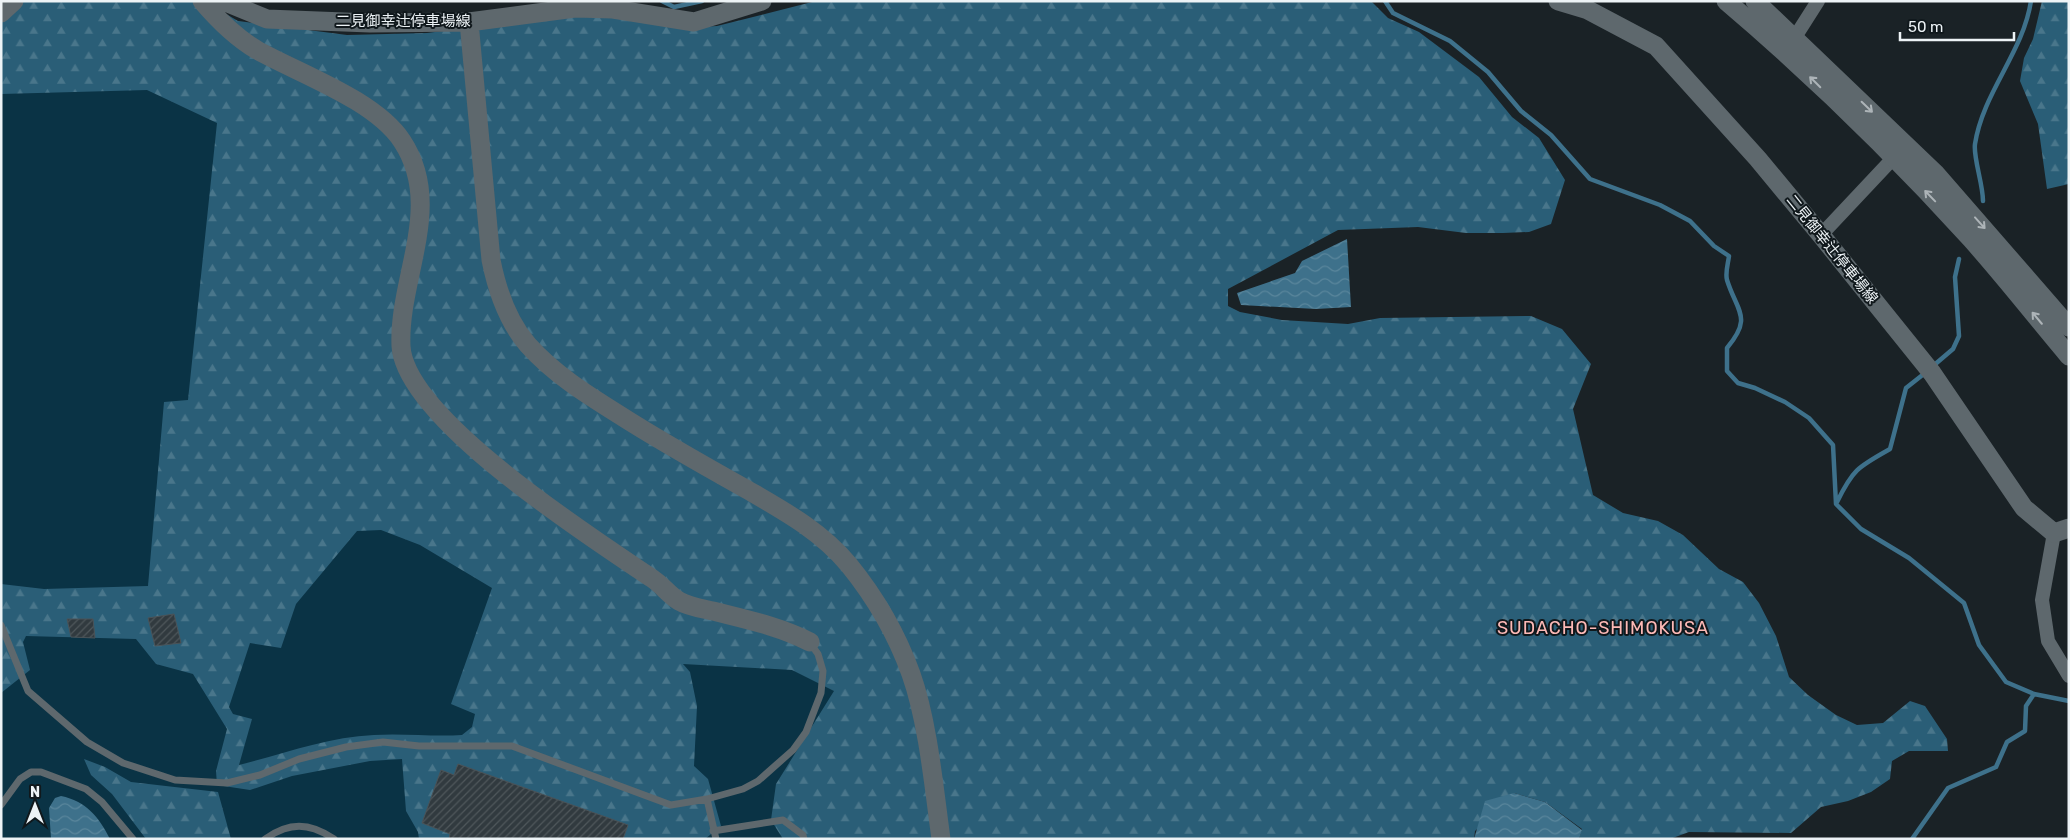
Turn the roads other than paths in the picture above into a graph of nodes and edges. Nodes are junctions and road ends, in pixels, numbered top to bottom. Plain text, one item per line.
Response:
1 (14, 1) edge
2 (202, 1) edge
3 (223, 1) edge
4 (762, 1) edge
5 (1558, 1) edge
6 (1726, 1) edge
7 (1755, 1) edge
8 (1818, 1) edge
9 (1, 13) edge
10 (469, 22) junction
11 (1790, 44) junction
12 (1907, 145) junction
13 (1892, 158) junction
14 (1821, 235) junction
15 (2069, 327) edge
16 (2069, 356) edge
17 (2061, 531) edge
18 (1, 625) edge
19 (810, 642) joint
20 (2069, 676) edge
21 (707, 799) junction
22 (1, 805) edge
23 (715, 835) edge
24 (133, 839) edge
25 (265, 839) edge
26 (334, 839) edge
27 (804, 839) edge
28 (941, 839) edge

1 - 9 street
2 - 19 street
3 - 10 street, 二見御幸辻停車場線
4 - 10 street, 二見御幸辻停車場線
5 - 14 street, 二見御幸辻停車場線
6 - 11 street
7 - 11 street
8 - 11 street
10 - 28 street
11 -> 12 street
13 -> 11 street
12 - 13 street
12 -> 15 street
13 - 14 street
16 -> 13 street
14 - 17 street, 二見御幸辻停車場線
17 - 20 street
18 - 21 lane
19 - 21 lane
21 - 23 lane
22 - 24 lane
23 - 27 lane
25 - 26 lane

